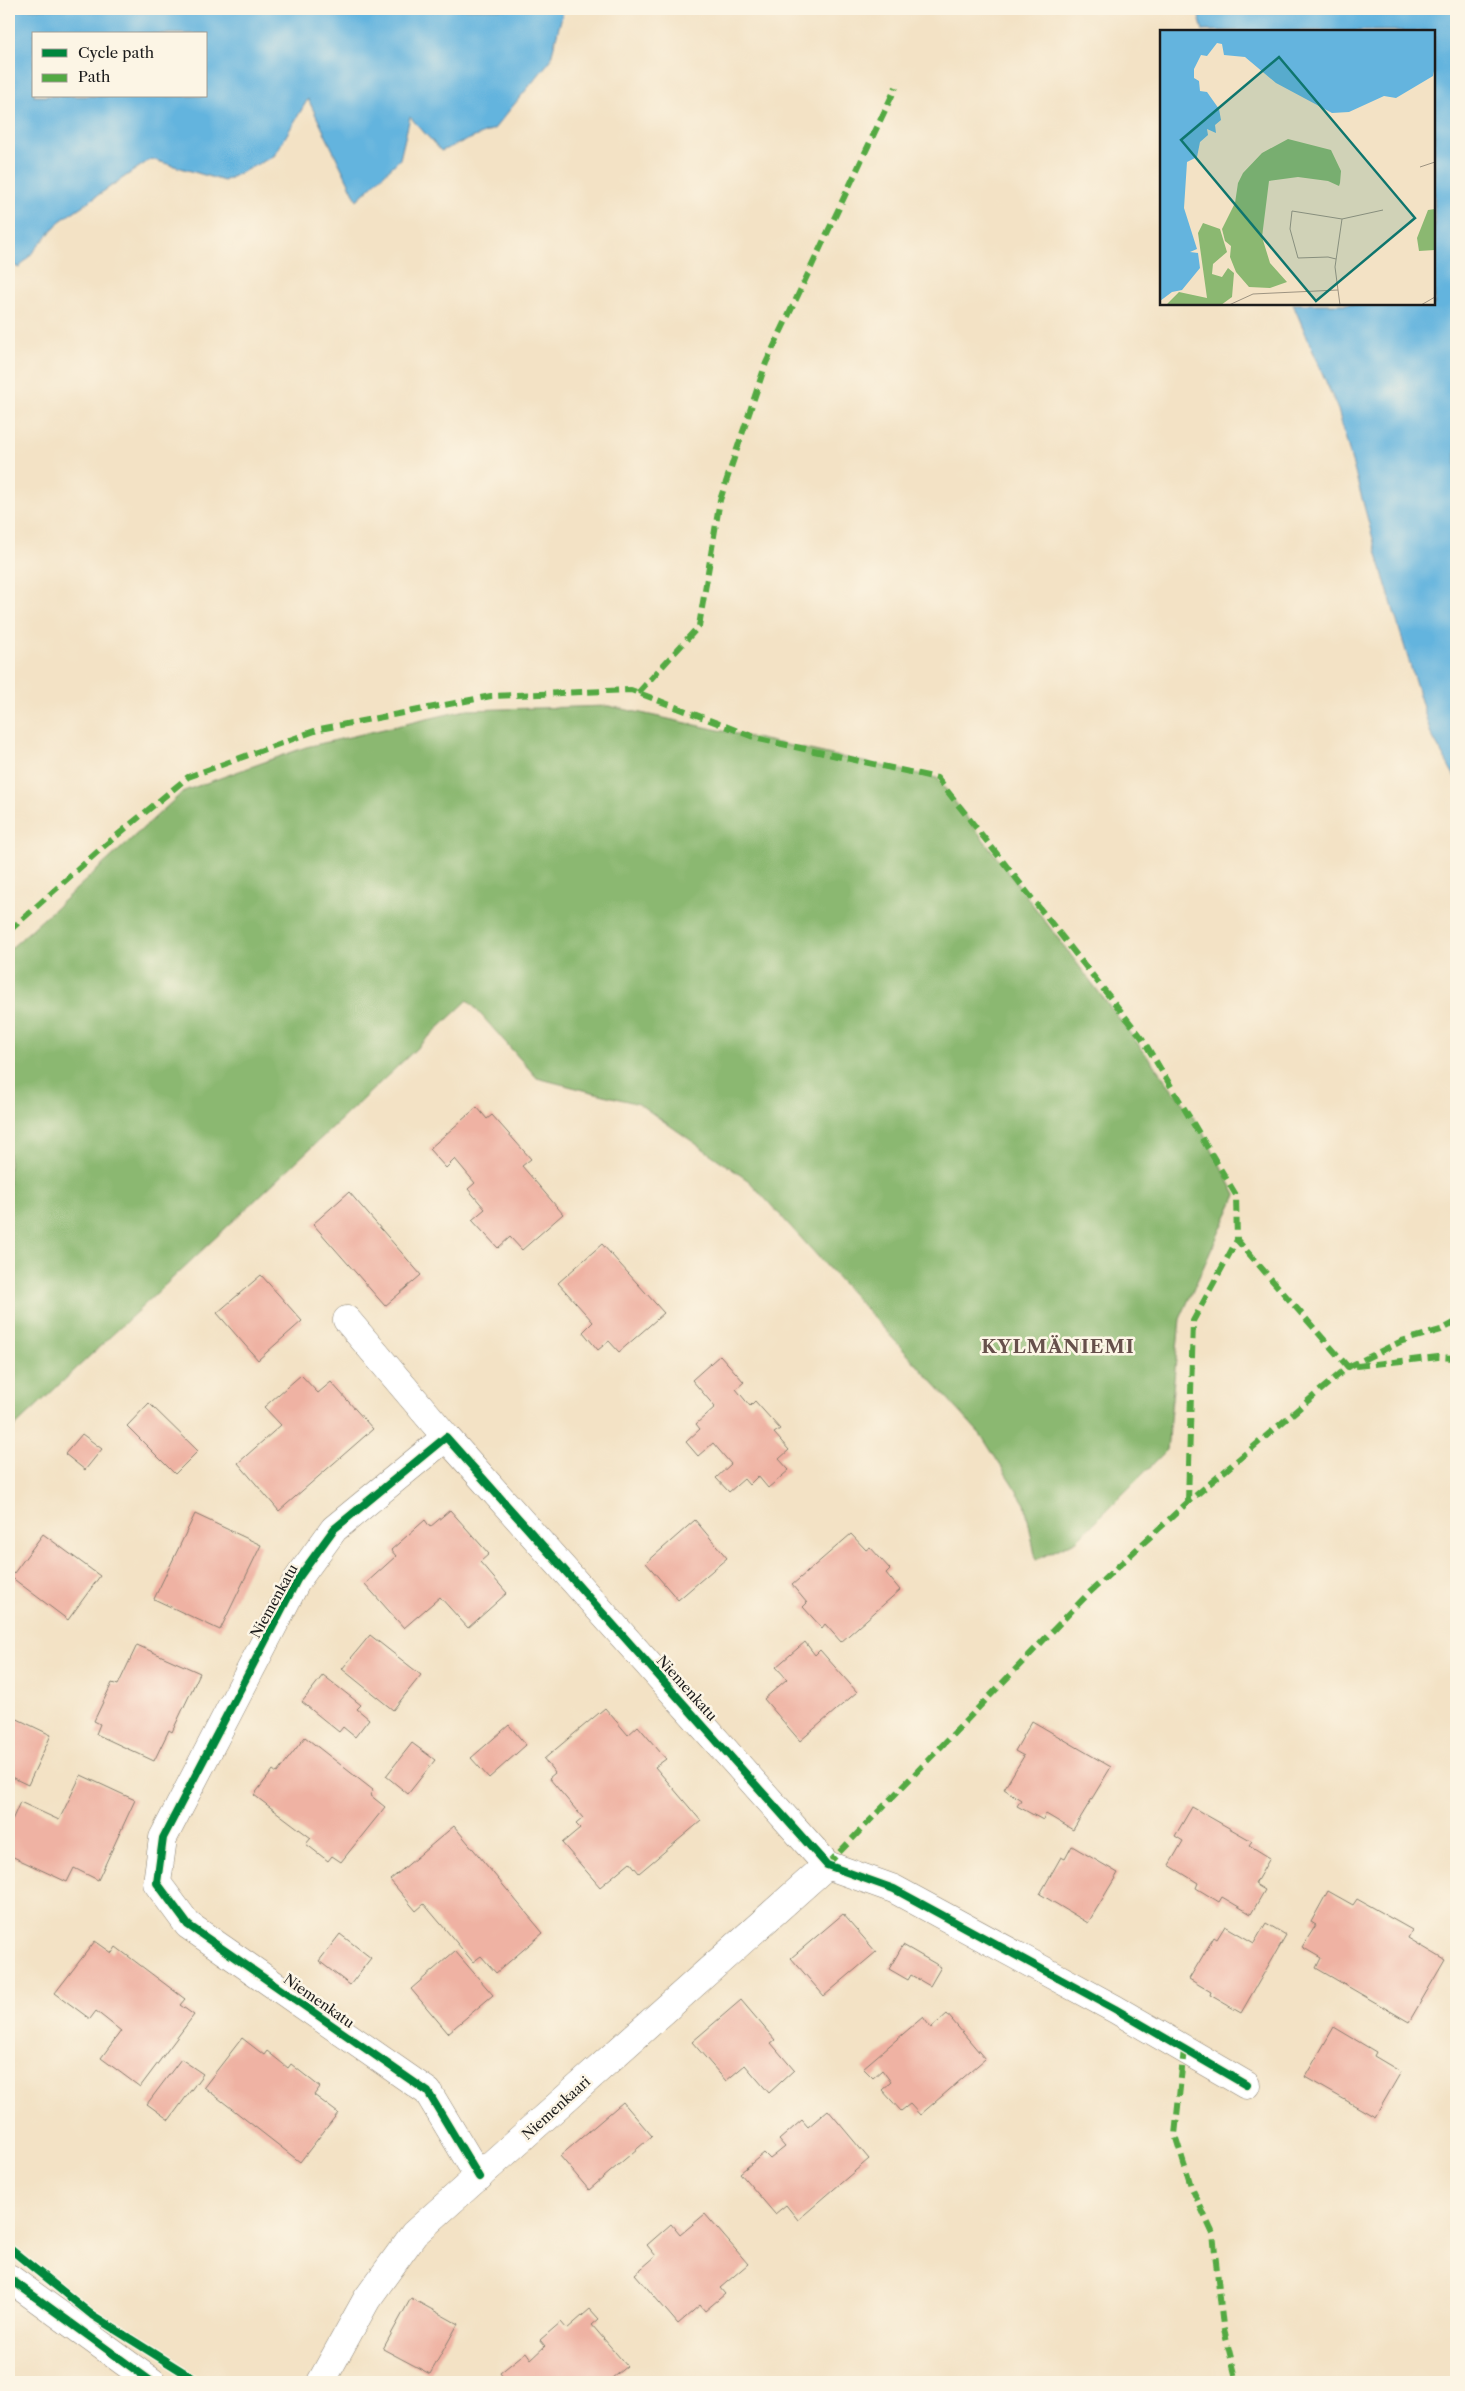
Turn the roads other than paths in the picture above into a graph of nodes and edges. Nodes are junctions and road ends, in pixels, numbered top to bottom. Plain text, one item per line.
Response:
1 (347, 1320) dead end
2 (446, 1437) junction
3 (827, 1865) junction
4 (1246, 2085) dead end
5 (479, 2177) junction
6 (9, 2278) edge
7 (152, 2382) edge
8 (321, 2382) edge

1 - 2 street
2 - 3 street, Niemenkatu
2 - 5 street, Niemenkatu
3 - 4 street
3 - 5 street, Niemenkaari
5 - 8 street, Niemenkaari
6 - 7 street

